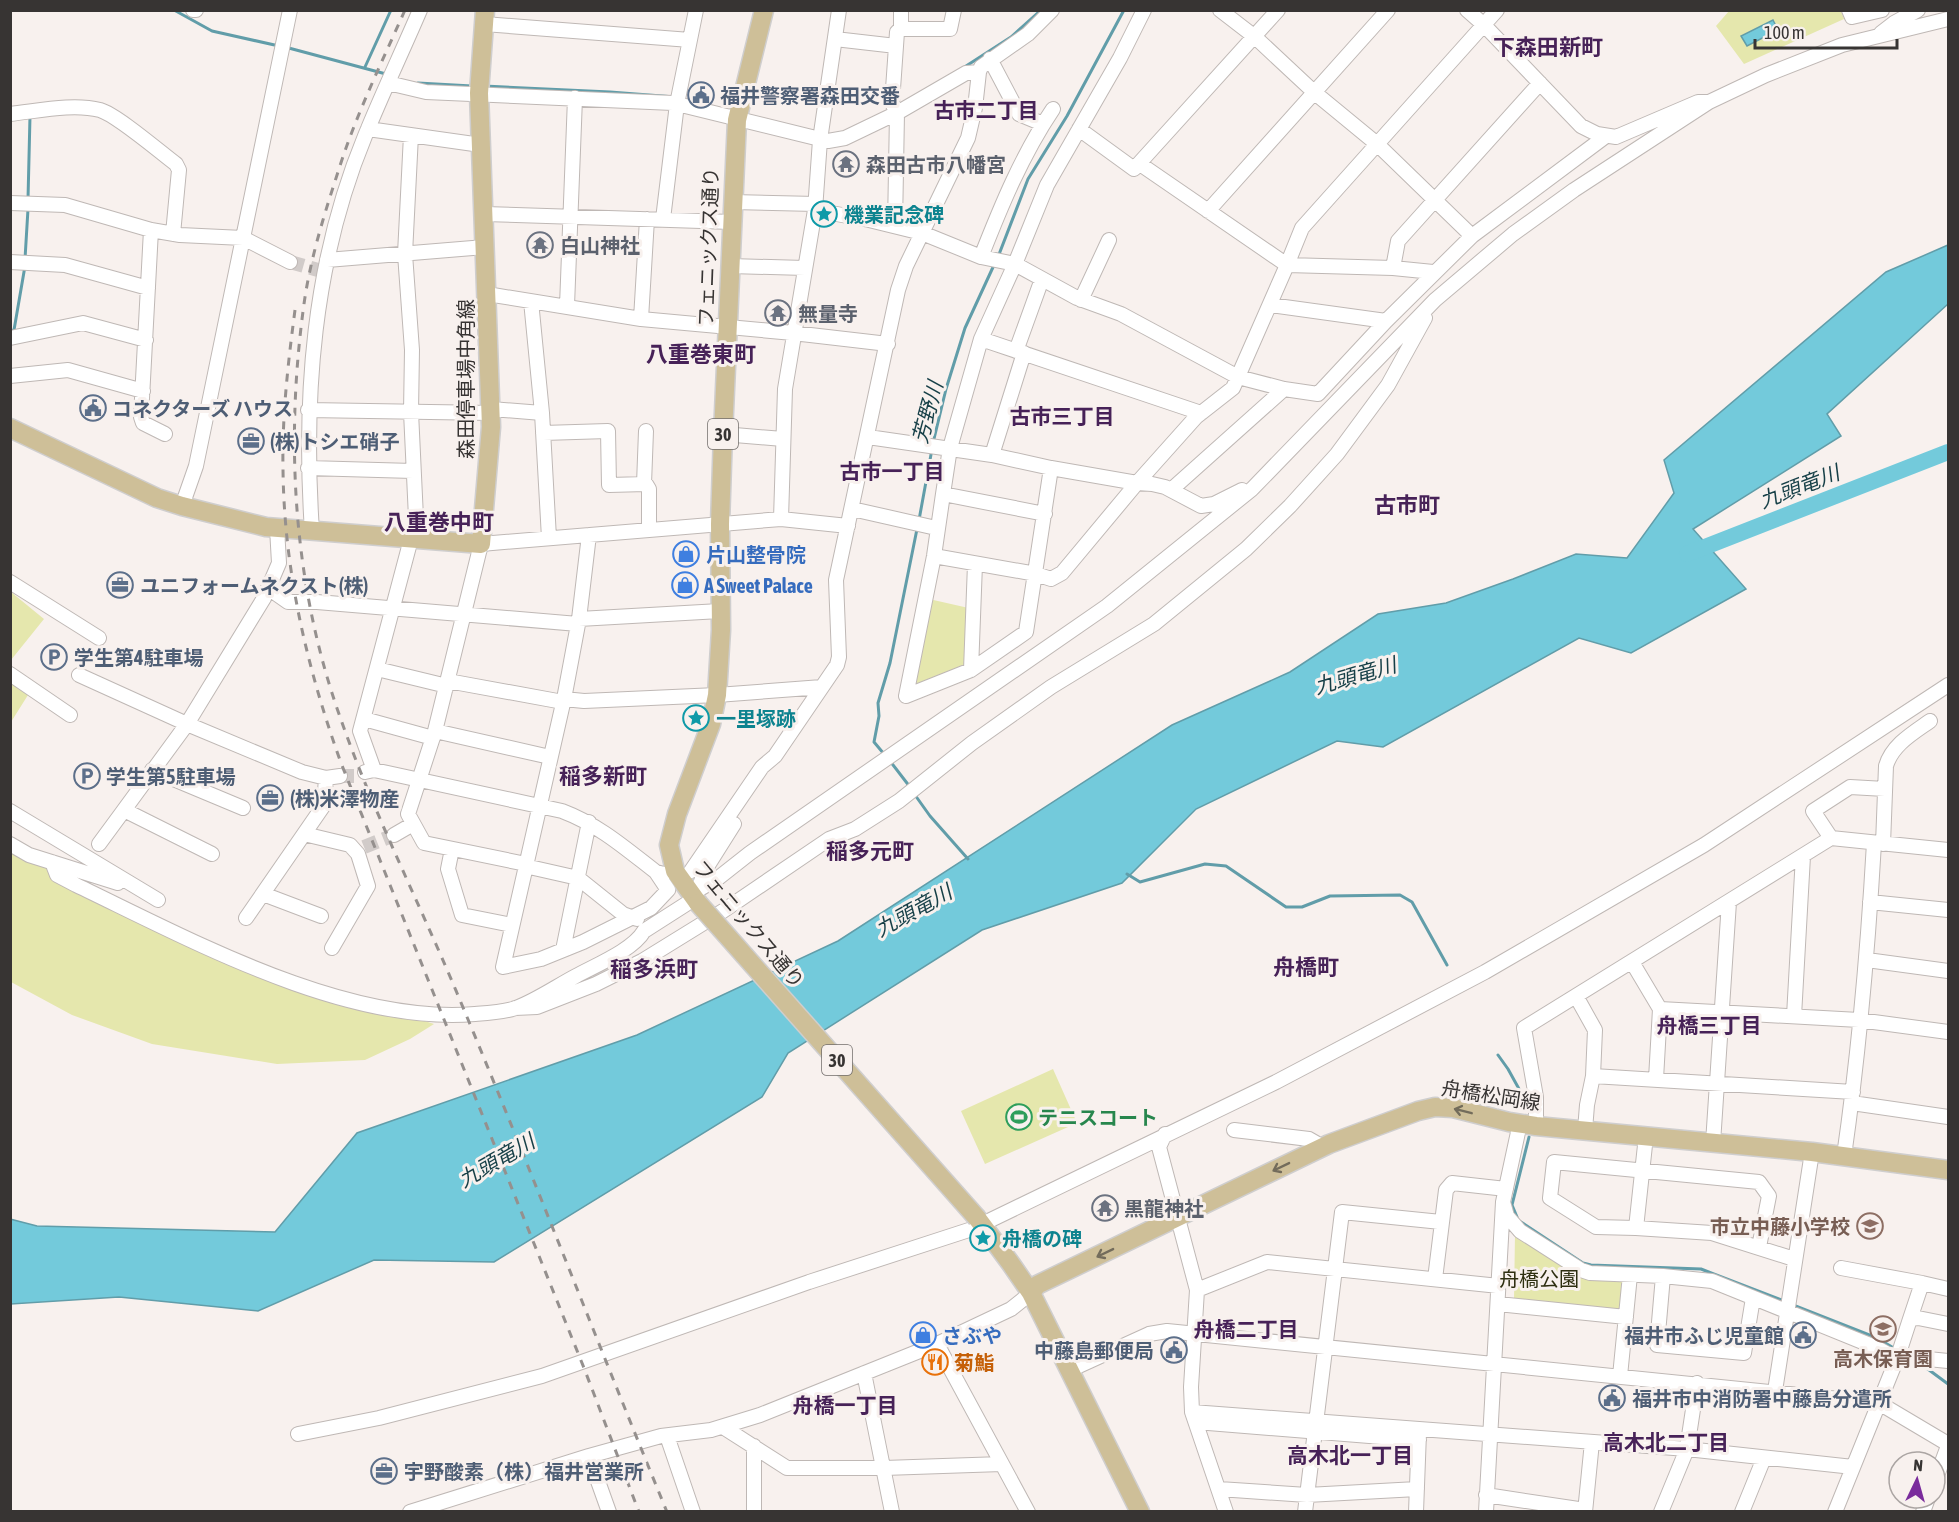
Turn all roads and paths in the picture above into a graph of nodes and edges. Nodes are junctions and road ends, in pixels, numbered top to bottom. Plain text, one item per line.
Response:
1 (290, 10) edge
2 (420, 10) edge
3 (696, 10) edge
4 (764, 10) edge
5 (839, 10) edge
6 (901, 10) edge
7 (954, 10) edge
8 (1052, 10) edge
9 (1144, 10) edge
10 (1220, 10) edge
11 (1278, 10) edge
12 (1388, 10) edge
13 (1467, 10) edge
14 (1497, 10) edge
15 (1849, 10) edge
16 (1882, 10) edge
17 (1918, 10) edge
18 (484, 17) edge
19 (1948, 19) edge
20 (1484, 25) junction
21 (901, 29) junction
22 (1877, 36) junction
23 (1255, 37) junction
24 (835, 39) junction
25 (690, 40) junction
26 (896, 46) junction
27 (990, 59) junction
28 (979, 72) junction
29 (388, 83) junction
30 (1540, 84) junction
31 (480, 88) junction
32 (1315, 93) junction
33 (575, 98) junction
34 (1709, 102) junction
35 (677, 104) junction
36 (1053, 109) dead end
37 (897, 113) junction
38 (10, 114) edge
39 (737, 120) junction
40 (1043, 123) junction
41 (368, 129) junction
42 (1079, 129) junction
43 (411, 135) junction
44 (1606, 136) junction
45 (820, 140) junction
46 (1377, 144) junction
47 (482, 145) junction
48 (1140, 164) junction
49 (1435, 200) junction
50 (732, 202) junction
51 (10, 203) edge
52 (815, 207) junction
53 (1208, 211) junction
54 (484, 214) junction
55 (572, 216) junction
56 (647, 219) junction
57 (663, 219) junction
58 (732, 222) junction
59 (895, 226) junction
60 (151, 230) junction
61 (922, 233) junction
62 (173, 234) junction
63 (1472, 236) junction
64 (243, 238) junction
65 (1109, 240) dead end
66 (485, 247) junction
67 (405, 254) junction
68 (981, 257) junction
69 (20, 262) edge
70 (290, 262) tunnel mouth
71 (1015, 264) junction
72 (1287, 265) junction
73 (730, 266) junction
74 (323, 267) junction
75 (805, 268) junction
76 (1393, 268) junction
77 (1434, 272) junction
78 (1042, 279) junction
79 (148, 288) junction
80 (487, 294) junction
81 (1081, 300) junction
82 (1435, 300) junction
83 (531, 301) junction
84 (1270, 305) junction
85 (567, 306) junction
86 (641, 319) junction
87 (1386, 321) junction
88 (727, 328) junction
89 (793, 333) junction
90 (10, 338) edge
91 (981, 339) junction
92 (146, 340) junction
93 (888, 344) junction
94 (1020, 352) junction
95 (10, 376) edge
96 (1238, 376) junction
97 (1284, 389) junction
98 (143, 391) junction
99 (308, 410) junction
100 (491, 411) junction
101 (411, 412) junction
102 (542, 413) junction
103 (1201, 413) junction
104 (10, 428) edge
105 (646, 431) dead end
106 (165, 434) dead end
107 (543, 434) junction
108 (723, 435) junction
109 (868, 437) junction
110 (783, 439) junction
111 (950, 448) junction
112 (992, 455) junction
113 (308, 468) junction
114 (1051, 468) junction
115 (413, 471) junction
116 (1137, 483) junction
117 (644, 484) junction
118 (1252, 489) junction
119 (1171, 490) junction
120 (943, 494) junction
121 (182, 506) junction
122 (852, 509) junction
123 (1045, 514) junction
124 (781, 519) junction
125 (720, 524) junction
126 (848, 526) junction
127 (277, 528) junction
128 (936, 528) junction
129 (649, 530) junction
130 (312, 531) junction
131 (589, 535) junction
132 (549, 538) junction
133 (414, 539) junction
134 (481, 544) junction
135 (933, 556) junction
136 (975, 564) junction
137 (1036, 574) junction
138 (10, 582) edge
139 (268, 588) junction
140 (393, 609) junction
141 (720, 611) junction
142 (464, 615) junction
143 (579, 622) junction
144 (99, 638) dead end
145 (377, 669) junction
146 (971, 670) junction
147 (10, 674) edge
148 (79, 675) dead end
149 (447, 683) junction
150 (1948, 685) edge
151 (822, 687) junction
152 (717, 695) junction
153 (563, 700) junction
154 (70, 715) dead end
155 (364, 719) junction
156 (1930, 721) dead end
157 (187, 724) junction
158 (434, 734) junction
159 (775, 756) junction
160 (550, 757) junction
161 (152, 770) junction
162 (420, 780) junction
163 (1885, 789) junction
164 (538, 805) junction
165 (243, 808) dead end
166 (124, 810) junction
167 (10, 811) edge
168 (590, 822) junction
169 (413, 824) junction
170 (304, 834) junction
171 (394, 836) tunnel mouth
172 (1831, 838) junction
173 (1879, 843) junction
174 (10, 844) edge
175 (99, 844) dead end
176 (452, 849) junction
177 (1948, 850) edge
178 (212, 854) dead end
179 (1803, 856) junction
180 (52, 862) junction
181 (525, 865) junction
182 (691, 872) dead end
183 (578, 878) junction
184 (142, 891) junction
185 (263, 894) junction
186 (692, 899) junction
187 (158, 900) dead end
188 (1729, 902) junction
189 (1870, 902) junction
190 (1948, 910) edge
191 (321, 916) dead end
192 (246, 918) dead end
193 (632, 918) junction
194 (512, 925) junction
195 (332, 948) dead end
196 (563, 950) junction
197 (1867, 960) junction
198 (1632, 962) junction
199 (1948, 971) edge
200 (1576, 996) junction
201 (515, 1008) junction
202 (1660, 1009) junction
203 (1723, 1013) junction
204 (1794, 1016) junction
205 (1859, 1020) junction
206 (1948, 1032) edge
207 (1593, 1076) junction
208 (1656, 1079) junction
209 (1719, 1083) junction
210 (1853, 1098) junction
211 (1948, 1116) edge
212 (1528, 1124) junction
213 (1234, 1130) dead end
214 (1585, 1130) junction
215 (1165, 1134) junction
216 (1646, 1136) junction
217 (1713, 1143) junction
218 (1323, 1147) junction
219 (1812, 1152) junction
220 (1844, 1156) junction
221 (1948, 1170) edge
222 (1642, 1171) junction
223 (1504, 1196) junction
224 (1177, 1218) junction
225 (979, 1221) junction
226 (1441, 1222) junction
227 (1636, 1228) junction
228 (1759, 1247) junction
229 (1794, 1259) junction
230 (1841, 1268) dead end
231 (1335, 1269) junction
232 (1630, 1275) junction
233 (1663, 1276) junction
234 (1435, 1279) junction
235 (1922, 1283) junction
236 (1499, 1286) junction
237 (1948, 1289) edge
238 (1197, 1290) junction
239 (1030, 1293) junction
240 (1753, 1298) junction
241 (1498, 1304) junction
242 (1786, 1311) junction
243 (1626, 1317) junction
244 (1910, 1319) junction
245 (1948, 1324) edge
246 (1194, 1335) junction
247 (938, 1344) junction
248 (1326, 1348) junction
249 (1898, 1358) junction
250 (1948, 1360) edge
251 (1495, 1364) junction
252 (1070, 1370) junction
253 (864, 1373) junction
254 (1620, 1376) junction
255 (1697, 1383) junction
256 (1775, 1391) junction
257 (1879, 1403) junction
258 (1194, 1417) junction
259 (1315, 1426) junction
260 (723, 1427) junction
261 (298, 1434) dead end
262 (1419, 1435) junction
263 (1489, 1435) junction
264 (667, 1436) junction
265 (1592, 1442) junction
266 (1948, 1445) edge
267 (754, 1446) junction
268 (1687, 1449) junction
269 (590, 1456) junction
270 (1764, 1458) junction
271 (1002, 1464) junction
272 (1853, 1467) junction
273 (884, 1468) junction
274 (1219, 1489) junction
275 (1417, 1489) junction
276 (1307, 1495) junction
277 (1486, 1495) junction
278 (1585, 1511) edge
279 (410, 1512) edge
280 (609, 1512) edge
281 (693, 1512) edge
282 (754, 1512) edge
283 (892, 1512) edge
284 (1028, 1512) edge
285 (1140, 1512) edge
286 (1226, 1512) edge
287 (1305, 1512) edge
288 (1416, 1512) edge
289 (1485, 1512) edge
290 (1661, 1512) edge
291 (1742, 1512) edge
292 (1835, 1512) edge

1 - 64 street
2 - 29 street
3 - 25 street
4 - 39 main road, フェニックス通り / 30
5 - 24 street
6 - 21 street
7 - 21 street
8 - 27 street
9 - 42 street
10 - 23 street
11 - 23 street
12 - 32 street
13 - 20 street
14 - 20 street
15 - 16 street
17 - 22 street
18 - 25 street
18 - 31 main road, 森田停車場中角線
19 - 22 street
20 - 30 street
20 - 46 street
21 - 26 street
22 - 34 street
23 - 32 street
23 - 48 street
24 - 26 street
24 - 45 street
25 - 35 street
26 - 37 street
27 - 28 street
27 - 40 street
28 - 37 street
28 - 61 street
29 - 31 street
29 - 41 street
30 - 44 street
30 - 49 street
31 - 33 street
31 - 47 main road, 森田停車場中角線
32 - 46 street
32 - 53 street
33 - 35 street
33 - 55 street
34 - 44 street
34 - 82 street
35 - 39 street
35 - 57 street
36 - 40 street
37 - 45 street
37 - 59 street
38 - 62 street
39 - 45 street
39 - 50 main road, フェニックス通り / 30
40 - 68 street
41 - 43 street
41 - 74 street
42 - 48 street
42 - 71 street
43 - 47 street
43 - 67 street
44 - 63 street
45 - 52 street
46 - 49 street
46 - 72 street
47 - 54 main road, 森田停車場中角線
48 - 53 street
49 - 63 street
49 - 76 street
50 - 52 street
50 - 58 main road, フェニックス通り / 30
51 - 60 street
52 - 59 street
52 - 75 street
53 - 72 street
54 - 55 street
54 - 66 main road, 森田停車場中角線
55 - 56 street
55 - 85 street
56 - 57 street
56 - 86 street
57 - 58 street
58 - 73 main road, フェニックス通り / 30
59 - 61 street
60 - 62 street
60 - 79 street
61 - 68 street
61 - 93 street
62 - 64 street
63 - 77 street
64 - 70 street
64 - 121 street
65 - 81 street
66 - 67 street
66 - 80 main road, 森田停車場中角線
67 - 74 street
67 - 101 street
68 - 71 street
69 - 79 street
71 - 78 street
71 - 91 street
72 - 76 street
72 - 84 street
73 - 75 street
73 - 88 main road, フェニックス通り / 30
74 - 99 street
75 - 89 street
76 - 77 street
77 - 87 street
78 - 81 street
78 - 94 street
79 - 92 street
80 - 83 street
80 - 100 main road, 森田停車場中角線
81 - 96 street
82 - 118 street
82 - 201 street
83 - 85 street
83 - 102 street
84 - 87 street
84 - 96 street
85 - 86 street
86 - 88 street
87 - 97 street
88 - 89 street
88 - 108 main road, フェニックス通り / 30
89 - 93 street
89 - 110 street
90 - 92 street
91 - 94 street
91 - 111 street
92 - 98 street
93 - 109 street
94 - 103 street
94 - 112 street
95 - 98 street
96 - 97 street
96 - 103 street
97 - 119 street
98 - 106 street
99 - 101 street
99 - 113 street
100 - 101 street
100 - 102 street
100 - 134 main road, 森田停車場中角線
101 - 115 street
102 - 107 street
103 - 116 street
104 - 121 main road
105 - 117 street
107 - 117 street
107 - 132 street
108 - 110 street
108 - 125 main road, フェニックス通り / 30
109 - 111 street
109 - 122 street
110 - 124 street
111 - 112 street
111 - 120 street
112 - 114 street
113 - 115 street
113 - 130 street
114 - 116 street
114 - 123 street
115 - 133 street
116 - 119 street
116 - 137 street
117 - 129 street
118 - 119 street
118 - 186 street
120 - 123 street
120 - 128 street
121 - 127 main road
122 - 126 street
122 - 128 street
123 - 137 street
124 - 125 street
124 - 126 street
125 - 129 street
125 - 141 main road, フェニックス通り / 30
126 - 151 street
127 - 130 main road
127 - 139 street
128 - 135 street
129 - 131 street
130 - 133 main road
131 - 132 street
131 - 143 street
132 - 134 street
133 - 134 main road
133 - 140 street
134 - 142 street
135 - 136 street
135 - 146 street
136 - 137 street
136 - 146 street
137 - 146 street
138 - 144 street
139 - 140 street
139 - 157 street
140 - 142 street
140 - 145 street
141 - 143 street
141 - 152 main road, フェニックス通り / 30
142 - 143 street
142 - 149 street
143 - 153 street
145 - 149 street
145 - 155 street
147 - 154 street
148 - 157 street
149 - 153 street
149 - 158 street
150 - 215 street
151 - 152 street
151 - 159 street
152 - 153 street
152 - 186 main road, フェニックス通り / 30
153 - 160 street
155 - 158 street
155 - 162 street
156 - 163 street
157 - 161 street
157 - 170 street
158 - 160 street
158 - 162 street
159 - 182 street
159 - 186 street
160 - 164 street
161 - 165 street
161 - 166 street
162 - 164 street
162 - 169 street
163 - 172 street
163 - 173 street
164 - 168 street
164 - 181 street
166 - 175 street
166 - 178 street
167 - 184 street
168 - 183 street
168 - 193 street
169 - 171 street
169 - 176 street
170 - 185 street
170 - 195 street
172 - 173 street
172 - 179 street
173 - 177 street
173 - 189 street
174 - 180 street
176 - 181 street
176 - 194 street
179 - 188 street
179 - 204 street
180 - 184 street
180 - 201 street
181 - 183 street
181 - 194 street
183 - 193 street
183 - 196 street
184 - 187 street
185 - 191 street
185 - 192 street
186 - 193 street
186 - 201 street
186 - 225 main road, フェニックス通り / 30, bridge
188 - 198 street
188 - 203 street
189 - 190 street
189 - 197 street
193 - 196 street
194 - 196 street
197 - 199 street
197 - 205 street
198 - 200 street
198 - 202 street
200 - 207 street
200 - 212 street
202 - 203 street
202 - 208 street
203 - 204 street
203 - 209 street
204 - 205 street
205 - 206 street
205 - 210 street
207 - 208 street
207 - 214 street
208 - 209 street
209 - 210 street
209 - 217 street
210 - 211 street
210 - 220 street
212 - 214 main road, 舟橋松岡線
212 -> 218 main road, 舟橋松岡線
212 - 223 street
213 - 218 street
214 - 216 main road, 舟橋松岡線
215 - 224 street
215 - 225 street
216 - 217 main road, 舟橋松岡線
216 - 222 street
217 - 219 main road, 舟橋松岡線
218 -> 224 main road, 舟橋松岡線
219 - 220 main road, 舟橋松岡線
219 - 229 street
220 - 221 main road, 舟橋松岡線
222 - 227 street
222 - 227 street
222 - 228 street
223 - 226 street
223 - 232 street
223 - 236 street
224 - 238 street
224 -> 239 main road, 舟橋松岡線
225 - 239 main road, フェニックス通り / 30
225 - 261 street
226 - 231 street
226 - 234 street
227 - 228 street
228 - 229 street
229 - 242 street
230 - 235 street
231 - 234 street
231 - 238 street
231 - 248 street
232 - 233 street
232 - 243 street
233 - 240 street
233 - 240 street
234 - 236 street
235 - 237 street
235 - 244 street
236 - 241 street
238 - 246 street
239 - 247 street
239 - 252 main road, フェニックス通り / 30
240 - 242 street
241 - 243 street
241 - 251 street
242 - 249 street
242 - 256 street
243 - 254 street
244 - 245 street
244 - 249 street
246 - 248 street
246 - 252 street
246 - 258 street
247 - 253 street
247 - 271 street
248 - 251 street
248 - 259 street
249 - 250 street
249 - 257 street
251 - 254 street
251 - 263 street
252 - 285 main road, フェニックス通り / 30
253 - 260 street
253 - 273 street
254 - 255 street
255 - 256 street
255 - 268 street
256 - 257 street
257 - 266 street
257 - 272 street
258 - 259 street
258 - 274 street
259 - 262 street
259 - 276 street
260 - 264 street
260 - 267 street
262 - 263 street
262 - 275 street
263 - 265 street
263 - 277 street
264 - 269 street
264 - 281 street
265 - 268 street
265 - 278 street
267 - 273 street
267 - 282 street
268 - 270 street
268 - 290 street
269 - 279 street
269 - 280 street
270 - 272 street
270 - 291 street
271 - 273 street
271 - 284 street
272 - 292 street
273 - 283 street
274 - 276 street
274 - 286 street
275 - 276 street
275 - 288 street
276 - 287 street
277 - 278 street
277 - 289 street

